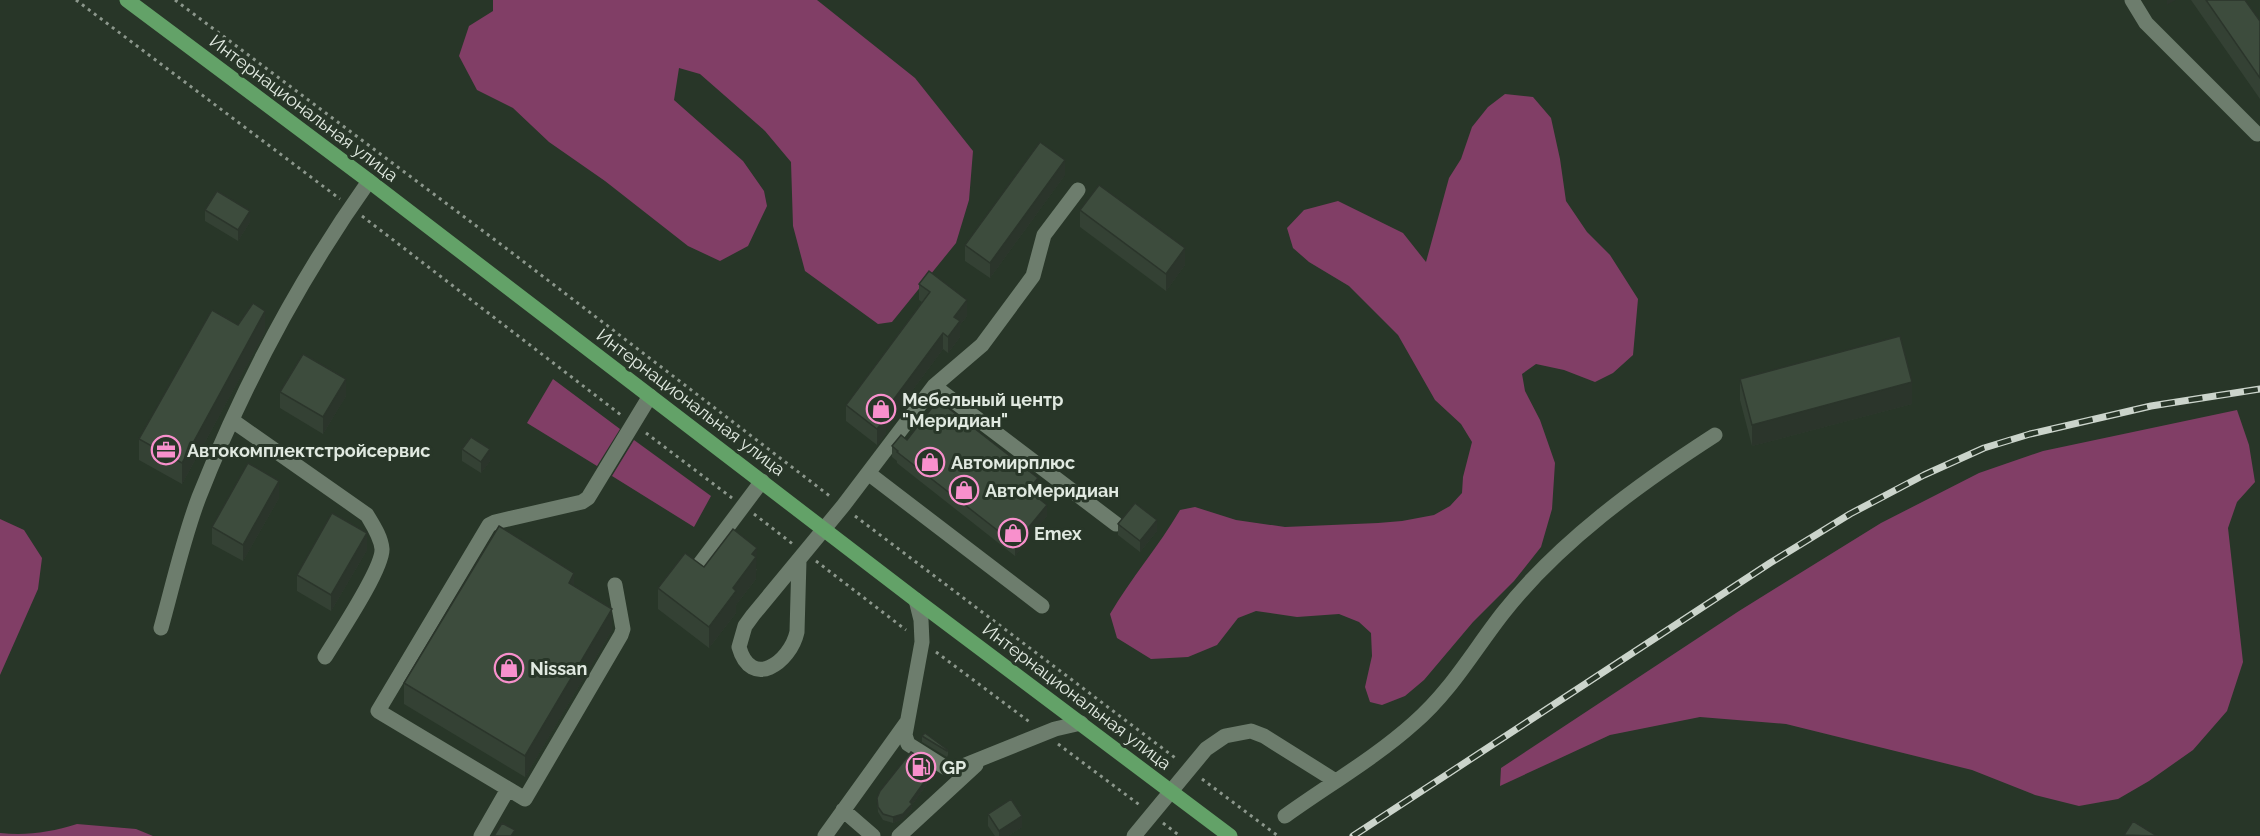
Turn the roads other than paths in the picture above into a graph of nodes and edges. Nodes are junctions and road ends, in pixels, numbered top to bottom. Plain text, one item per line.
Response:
1 (127, 0) edge
2 (2132, 0) edge
3 (2257, 134) dead end
4 (369, 181) junction
5 (1078, 190) dead end
6 (934, 386) junction
7 (650, 396) junction
8 (233, 421) junction
9 (1715, 435) dead end
10 (868, 473) junction
11 (762, 481) junction
12 (1116, 524) edge
13 (824, 529) junction
14 (799, 560) junction
15 (696, 569) edge
16 (615, 585) dead end
17 (916, 600) junction
18 (1041, 606) dead end
19 (161, 628) dead end
20 (325, 657) dead end
21 (909, 719) junction
22 (1081, 723) junction
23 (983, 758) junction
24 (1334, 780) junction
25 (508, 789) junction
26 (1171, 791) junction
27 (843, 810) junction
28 (1285, 816) dead end
29 (481, 836) edge
30 (825, 836) edge
31 (873, 836) edge
32 (899, 836) edge
33 (1134, 836) edge
34 (1230, 836) edge

1 - 4 main road, Интернациональная улица
2 - 3 street
4 - 7 main road, Интернациональная улица
4 - 8 street
5 - 6 street
6 - 10 street
6 - 12 street
7 - 11 main road, Интернациональная улица
7 - 25 street
8 - 19 street
8 - 20 street
9 - 24 street
10 - 13 street
10 - 18 street
11 - 13 main road, Интернациональная улица
11 - 15 street
13 - 14 street
13 - 17 main road, Интернациональная улица
14 - 14 street
16 - 25 street
17 - 21 street
17 - 22 main road, Интернациональная улица
21 - 23 street
21 - 27 street
22 - 23 street
22 - 26 main road, Интернациональная улица
23 - 32 street
24 - 26 street
24 - 28 street
25 - 29 street
26 - 33 street
26 - 34 main road, Интернациональная улица
27 - 30 street
27 - 31 street

